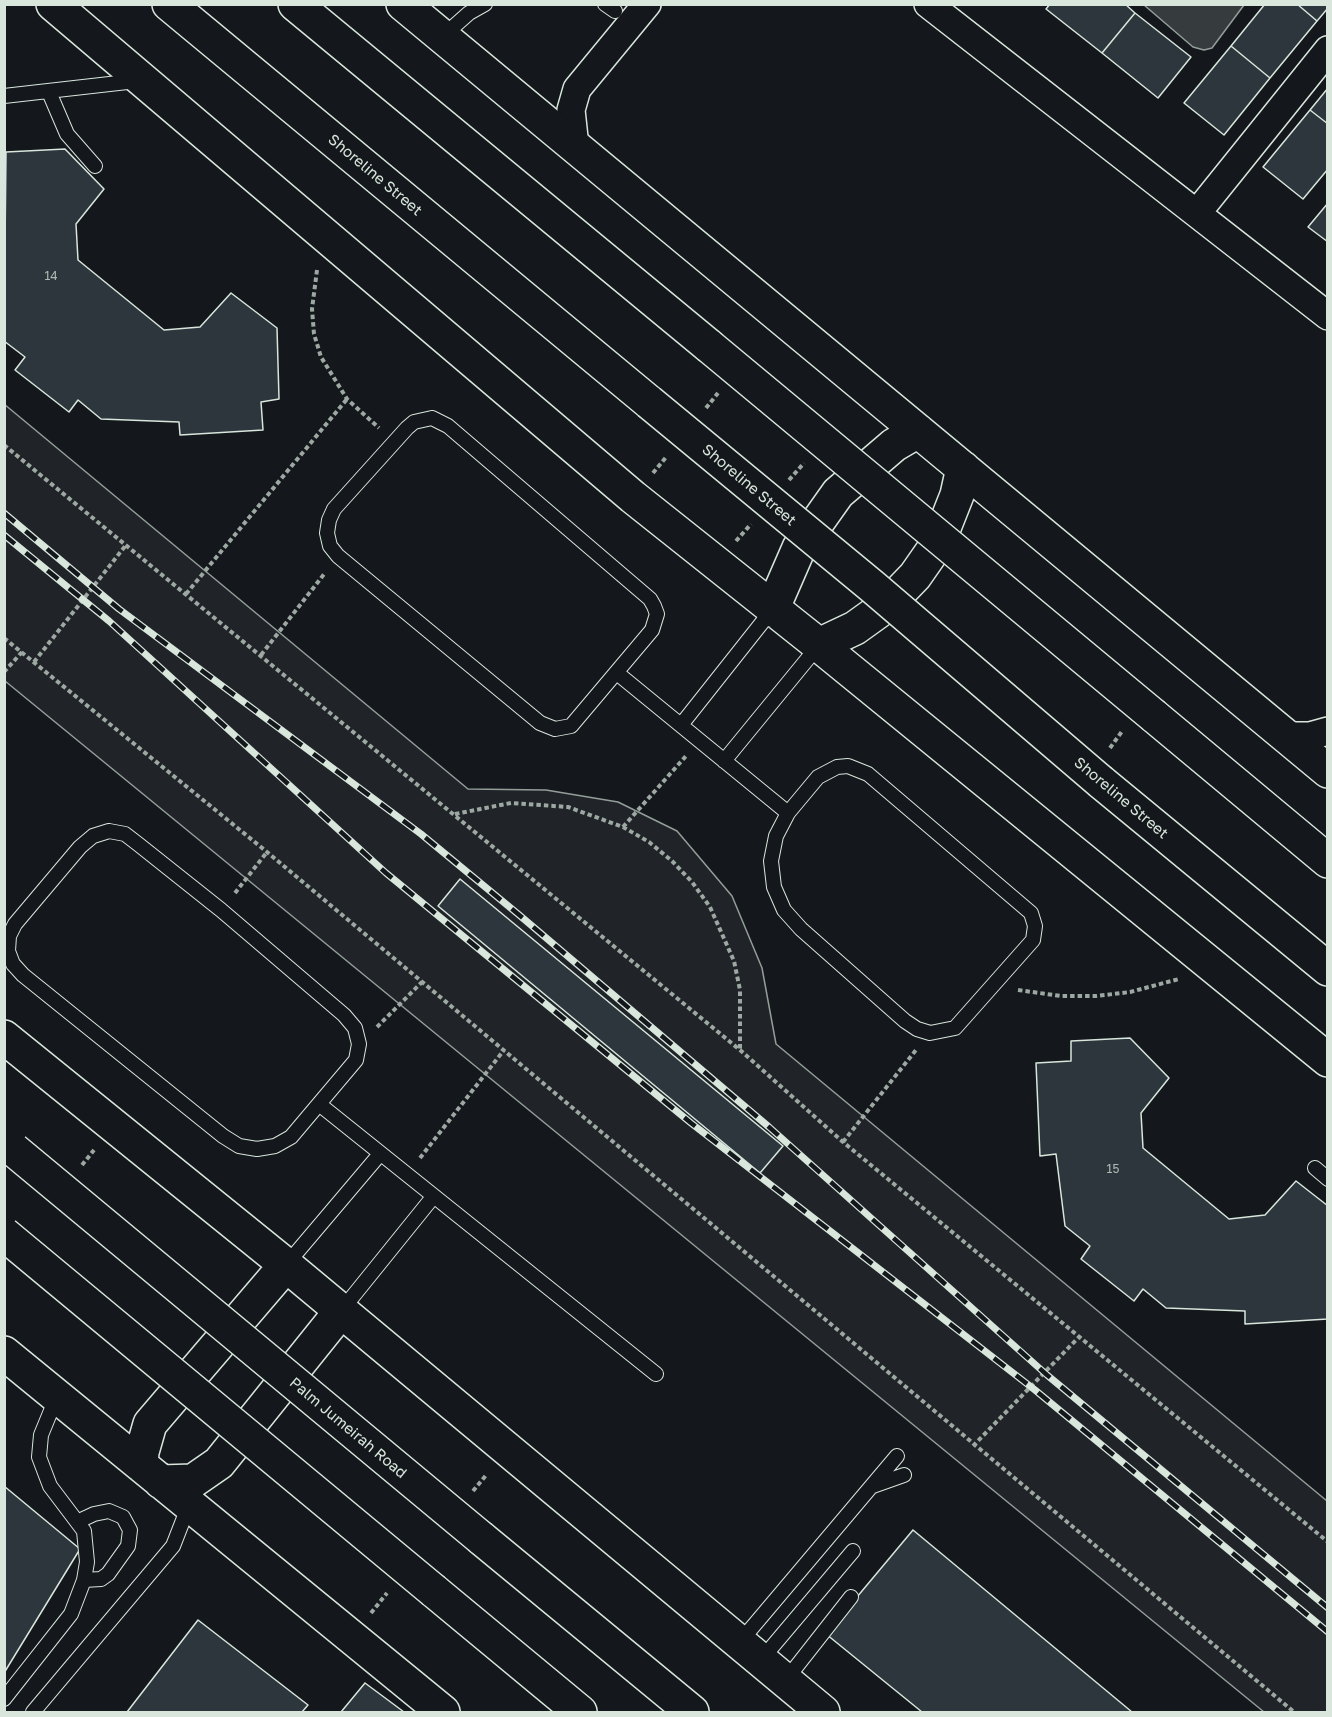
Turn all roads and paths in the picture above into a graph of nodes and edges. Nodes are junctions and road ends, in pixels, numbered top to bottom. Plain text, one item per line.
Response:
1 (53, 4) edge
2 (169, 4) edge
3 (295, 4) edge
4 (403, 4) edge
5 (485, 4) edge
6 (647, 4) edge
7 (928, 4) edge
8 (957, 4) edge
9 (963, 31) junction
10 (442, 37) junction
11 (1328, 50) edge
12 (141, 81) junction
13 (50, 92) junction
14 (4, 96) edge
15 (575, 147) junction
16 (95, 166) dead end
17 (1197, 213) junction
18 (329, 239) junction
19 (1328, 316) edge
20 (346, 399) junction
21 (918, 431) junction
22 (394, 443) junction
23 (4, 445) edge
24 (963, 468) junction
25 (127, 545) junction
26 (338, 556) junction
27 (186, 594) junction
28 (772, 610) junction
29 (4, 638) edge
30 (819, 645) junction
31 (22, 652) junction
32 (261, 655) junction
33 (34, 662) junction
34 (4, 672) edge
35 (617, 673) junction
36 (1142, 719) junction
37 (681, 725) junction
38 (1328, 731) edge
39 (1285, 735) junction
40 (700, 740) junction
41 (1108, 751) dead end
42 (724, 761) junction
43 (1328, 771) edge
44 (788, 813) junction
45 (454, 814) junction
46 (623, 826) junction
47 (267, 852) junction
48 (1328, 861) edge
49 (221, 910) junction
50 (1328, 969) edge
51 (1184, 977) dead end
52 (422, 982) junction
53 (994, 985) junction
54 (930, 1033) junction
55 (4, 1037) edge
56 (359, 1044) junction
57 (504, 1050) junction
58 (740, 1050) junction
59 (1328, 1060) edge
60 (319, 1104) junction
61 (843, 1142) junction
62 (9, 1147) edge
63 (380, 1154) junction
64 (1315, 1168) dead end
65 (407, 1175) junction
66 (1328, 1179) edge
67 (433, 1197) junction
68 (4, 1234) edge
69 (286, 1265) junction
70 (341, 1311) junction
71 (1078, 1338) junction
72 (4, 1353) edge
73 (656, 1374) dead end
74 (57, 1396) junction
75 (973, 1446) junction
76 (897, 1456) dead end
77 (151, 1473) junction
78 (904, 1475) dead end
79 (871, 1486) junction
80 (189, 1505) junction
81 (79, 1521) junction
82 (1328, 1542) edge
83 (853, 1551) dead end
84 (84, 1581) junction
85 (851, 1597) dead end
86 (750, 1652) junction
87 (785, 1681) junction
88 (4, 1699) edge
89 (33, 1713) edge
90 (442, 1713) edge
91 (580, 1713) edge
92 (692, 1713) edge
93 (823, 1713) edge
94 (1294, 1713) edge

1 - 12 street
2 - 50 street, Shoreline Street, bridge
3 - 36 street, bridge
4 - 10 street
5 - 10 lane
6 - 15 street
7 - 9 street
8 - 9 street
9 - 17 street
10 - 15 street
11 - 17 street
12 - 13 lane
12 - 18 street
13 - 14 lane
13 - 16 lane
15 - 21 street
17 - 19 street
18 - 20 path
18 - 28 street
20 - 22 path
20 - 27 path
21 - 24 street
21 - 28 street
22 - 26 lane
22 - 35 lane
23 - 25 path
24 - 30 street
24 - 39 street
25 - 27 path
25 - 33 path
26 - 32 path
26 - 35 lane
27 - 32 path
28 - 30 street
28 - 37 lane
29 - 31 path
30 - 42 lane
30 - 59 street
31 - 33 path
31 - 34 path
32 - 45 path
33 - 47 path
35 - 37 lane
36 - 41 path
36 - 48 street
37 - 40 lane
38 - 39 street
39 - 43 street
40 - 42 lane
40 - 46 path
42 - 44 lane
44 - 53 lane
44 - 54 lane
45 - 46 path
45 - 58 path
46 - 58 path
47 - 49 path
47 - 52 path
49 - 56 lane
49 - 60 lane
51 - 53 path
52 - 56 path
52 - 57 path
53 - 54 lane
54 - 61 path
55 - 69 street
56 - 60 lane
57 - 65 path
57 - 75 path
58 - 61 path
60 - 63 lane
61 - 71 path
62 - 92 street, Palm Jumeirah Road, bridge
63 - 65 lane
63 - 69 lane
64 - 66 lane
65 - 67 lane
67 - 70 lane
67 - 73 lane
68 - 91 street, bridge
69 - 70 street
69 - 77 street
70 - 77 street
70 - 86 street
71 - 75 path
71 - 82 path
72 - 74 street
74 - 77 street
74 - 81 lane
75 - 94 path
76 - 79 lane
77 - 80 street
78 - 79 lane
79 - 86 lane
80 - 89 lane
80 - 90 street
81 - 84 lane
81 - 84 lane
83 - 86 lane
84 - 88 lane
85 - 87 lane
86 - 87 street
87 - 93 street

